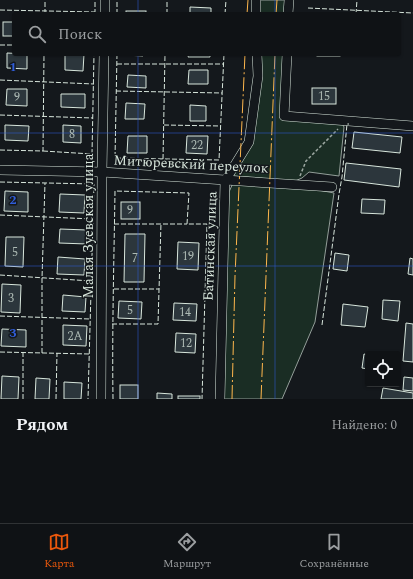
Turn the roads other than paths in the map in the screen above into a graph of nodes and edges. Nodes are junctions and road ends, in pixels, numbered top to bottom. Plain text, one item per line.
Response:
1 (105, 0) edge
2 (256, 0) edge
3 (289, 0) edge
4 (105, 12) edge
5 (256, 12) edge
6 (288, 12) edge
7 (104, 56) edge
8 (257, 56) edge
9 (286, 56) edge
10 (413, 126) edge
11 (0, 170) edge
12 (102, 172) junction
13 (226, 181) junction
14 (332, 187) dead end
15 (101, 399) edge
16 (220, 399) edge

1 - 4 street
2 - 5 street
3 - 6 street
7 - 12 street, Малая Зуевская улица
8 - 13 street, Батинская улица
9 - 10 street
11 - 12 street, Митюревский переулок
12 - 13 street, Митюревский переулок
12 - 15 street, Малая Зуевская улица
13 - 14 street, Митюревский переулок
13 - 16 street, Батинская улица

